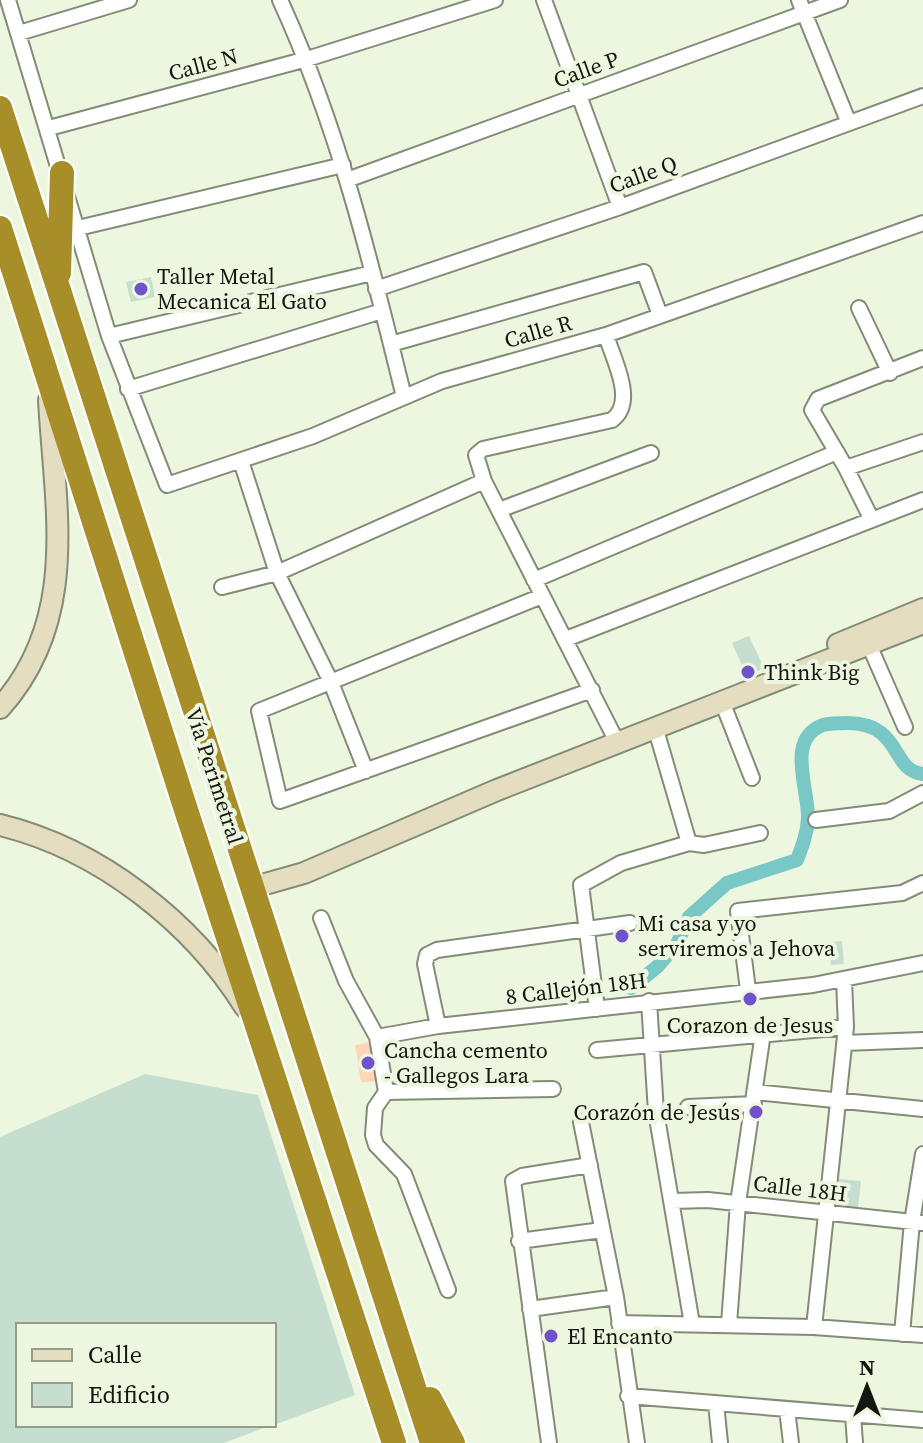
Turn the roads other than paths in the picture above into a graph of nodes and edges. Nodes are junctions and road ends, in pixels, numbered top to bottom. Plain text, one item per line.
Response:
1 (8, 0) edge
2 (129, 0) edge
3 (280, 0) edge
4 (495, 0) edge
5 (544, 0) edge
6 (799, 0) edge
7 (840, 0) edge
8 (805, 15) junction
9 (19, 33) junction
10 (307, 59) junction
11 (579, 94) junction
12 (923, 96) edge
13 (0, 108) edge
14 (848, 121) junction
15 (49, 128) junction
16 (343, 165) junction
17 (62, 173) junction
18 (347, 180) junction
19 (620, 207) junction
20 (922, 225) edge
21 (0, 228) edge
22 (78, 228) junction
23 (372, 273) junction
24 (58, 287) junction
25 (376, 289) junction
26 (859, 308) dead end
27 (382, 311) junction
28 (660, 315) junction
29 (606, 335) junction
30 (109, 336) junction
31 (391, 344) junction
32 (923, 358) edge
33 (48, 372) junction
34 (890, 373) junction
35 (128, 389) junction
36 (404, 397) junction
37 (923, 442) edge
38 (837, 452) junction
39 (651, 453) dead end
40 (241, 461) junction
41 (846, 468) junction
42 (484, 481) junction
43 (923, 500) edge
44 (499, 510) junction
45 (872, 520) junction
46 (277, 573) junction
47 (534, 580) junction
48 (222, 587) dead end
49 (542, 596) junction
50 (923, 609) edge
51 (923, 623) edge
52 (566, 639) junction
53 (870, 647) junction
54 (796, 667) junction
55 (330, 680) junction
56 (592, 690) junction
57 (723, 704) junction
58 (0, 708) edge
59 (905, 727) dead end
60 (656, 730) junction
61 (614, 736) junction
62 (366, 771) junction
63 (752, 778) dead end
64 (497, 790) junction
65 (923, 793) edge
66 (816, 820) dead end
67 (0, 825) edge
68 (760, 833) dead end
69 (689, 843) junction
70 (923, 883) edge
71 (251, 888) junction
72 (321, 918) dead end
73 (630, 923) dead end
74 (589, 928) junction
75 (923, 963) edge
76 (844, 980) junction
77 (748, 990) junction
78 (649, 1001) junction
79 (597, 1009) junction
80 (438, 1026) junction
81 (846, 1027) junction
82 (763, 1033) junction
83 (377, 1037) junction
84 (923, 1040) edge
85 (844, 1043) junction
86 (652, 1044) junction
87 (597, 1050) dead end
88 (267, 1051) junction
89 (553, 1089) dead end
90 (386, 1092) junction
91 (754, 1098) junction
92 (838, 1101) junction
93 (688, 1107) dead end
94 (923, 1109) edge
95 (581, 1122) dead end
96 (923, 1154) edge
97 (590, 1165) junction
98 (672, 1201) junction
99 (738, 1203) junction
100 (826, 1214) junction
101 (917, 1223) edge
102 (602, 1230) junction
103 (519, 1241) junction
104 (448, 1290) dead end
105 (616, 1297) junction
106 (530, 1309) junction
107 (619, 1323) junction
108 (692, 1324) junction
109 (729, 1324) junction
110 (814, 1327) junction
111 (902, 1334) junction
112 (923, 1335) edge
113 (405, 1353) junction
114 (628, 1396) junction
115 (716, 1403) junction
116 (787, 1409) junction
117 (853, 1414) junction
118 (923, 1420) edge
119 (394, 1443) edge
120 (432, 1443) edge
121 (453, 1443) edge
122 (549, 1443) edge
123 (637, 1443) edge
124 (720, 1443) edge
125 (791, 1443) edge
126 (855, 1443) edge

1 - 9 street
2 - 9 street
3 - 10 street
4 - 10 street, Calle N
5 - 11 street
6 - 8 street
7 - 8 street, Calle P
8 - 11 street, Calle P
8 - 14 street
9 - 15 street
10 - 15 street, Calle N
10 - 16 street
11 - 18 street, Calle P
11 - 19 street
12 - 14 street, Calle Q
13 - 24 highway, Vía Perimetral
14 - 19 street, Calle Q
15 - 17 street
16 - 18 street
16 - 22 street
17 - 22 street
17 - 24 highway
18 - 23 street
19 - 25 street, Calle Q
20 - 28 street, Calle R
21 - 33 highway, Vía Perimetral
22 - 30 street
23 - 25 street
23 - 30 street
24 - 71 highway, Vía Perimetral
25 - 27 street
26 - 34 street
27 - 31 street
27 - 35 street
28 - 29 street, Calle R
28 - 31 street
29 - 36 street, Calle R
29 - 42 street
30 - 35 street
31 - 36 street
32 - 34 street
33 - 58 street
33 - 88 highway, Vía Perimetral
34 - 38 street
35 - 40 street, Calle R
36 - 40 street, Calle R
37 - 41 street
38 - 41 street
38 - 47 street
39 - 44 street
40 - 46 street
41 - 45 street
42 - 44 street
42 - 46 street
43 - 45 street
44 - 47 street
45 - 52 street
46 - 48 street
46 - 55 street
47 - 49 street
49 - 52 street
49 - 55 street
50 - 54 street
51 - 53 street
52 - 56 street
53 - 54 street
53 - 59 street
54 - 57 street
54 - 61 street
55 - 62 street
55 - 62 street
56 - 61 street
56 - 62 street
57 - 60 street
57 - 63 street
60 - 64 street
60 - 69 street
61 - 64 street
64 - 71 street
65 - 66 street
67 - 88 street
68 - 69 street
69 - 74 street
70 - 77 street
71 - 113 highway, Vía Perimetral
72 - 83 street
73 - 74 street
74 - 79 street
74 - 80 street
75 - 76 street, 8 Callejón 18H
76 - 77 street, 8 Callejón 18H
76 - 81 street
77 - 78 street, 8 Callejón 18H
78 - 79 street, 8 Callejón 18H
78 - 86 street
79 - 80 street, 8 Callejón 18H
80 - 83 street, 8 Callejón 18H
81 - 82 street
81 - 85 street
82 - 86 street
82 - 91 street
83 - 90 street
84 - 85 street
85 - 92 street
86 - 87 street
86 - 98 street
88 - 119 highway, Vía Perimetral
89 - 90 street
90 - 104 street
91 - 92 street
91 - 93 street
91 - 99 street
92 - 94 street
92 - 100 street
95 - 97 street
96 - 101 street
97 - 102 street
97 - 103 street
98 - 99 street, Calle 18H
98 - 108 street
99 - 100 street, Calle 18H
99 - 109 street
100 - 101 street, Calle 18H
100 - 110 street
101 - 111 street
102 - 103 street
102 - 105 street
103 - 106 street
105 - 106 street
105 - 107 street
106 - 122 street
107 - 108 street
107 - 114 street
108 - 109 street
109 - 110 street
110 - 111 street
111 - 112 street
113 - 120 highway, Vía Perimetral
113 - 121 highway
114 - 115 street
114 - 123 street
115 - 116 street
115 - 124 street
116 - 117 street
116 - 125 street
117 - 118 street
117 - 126 street

